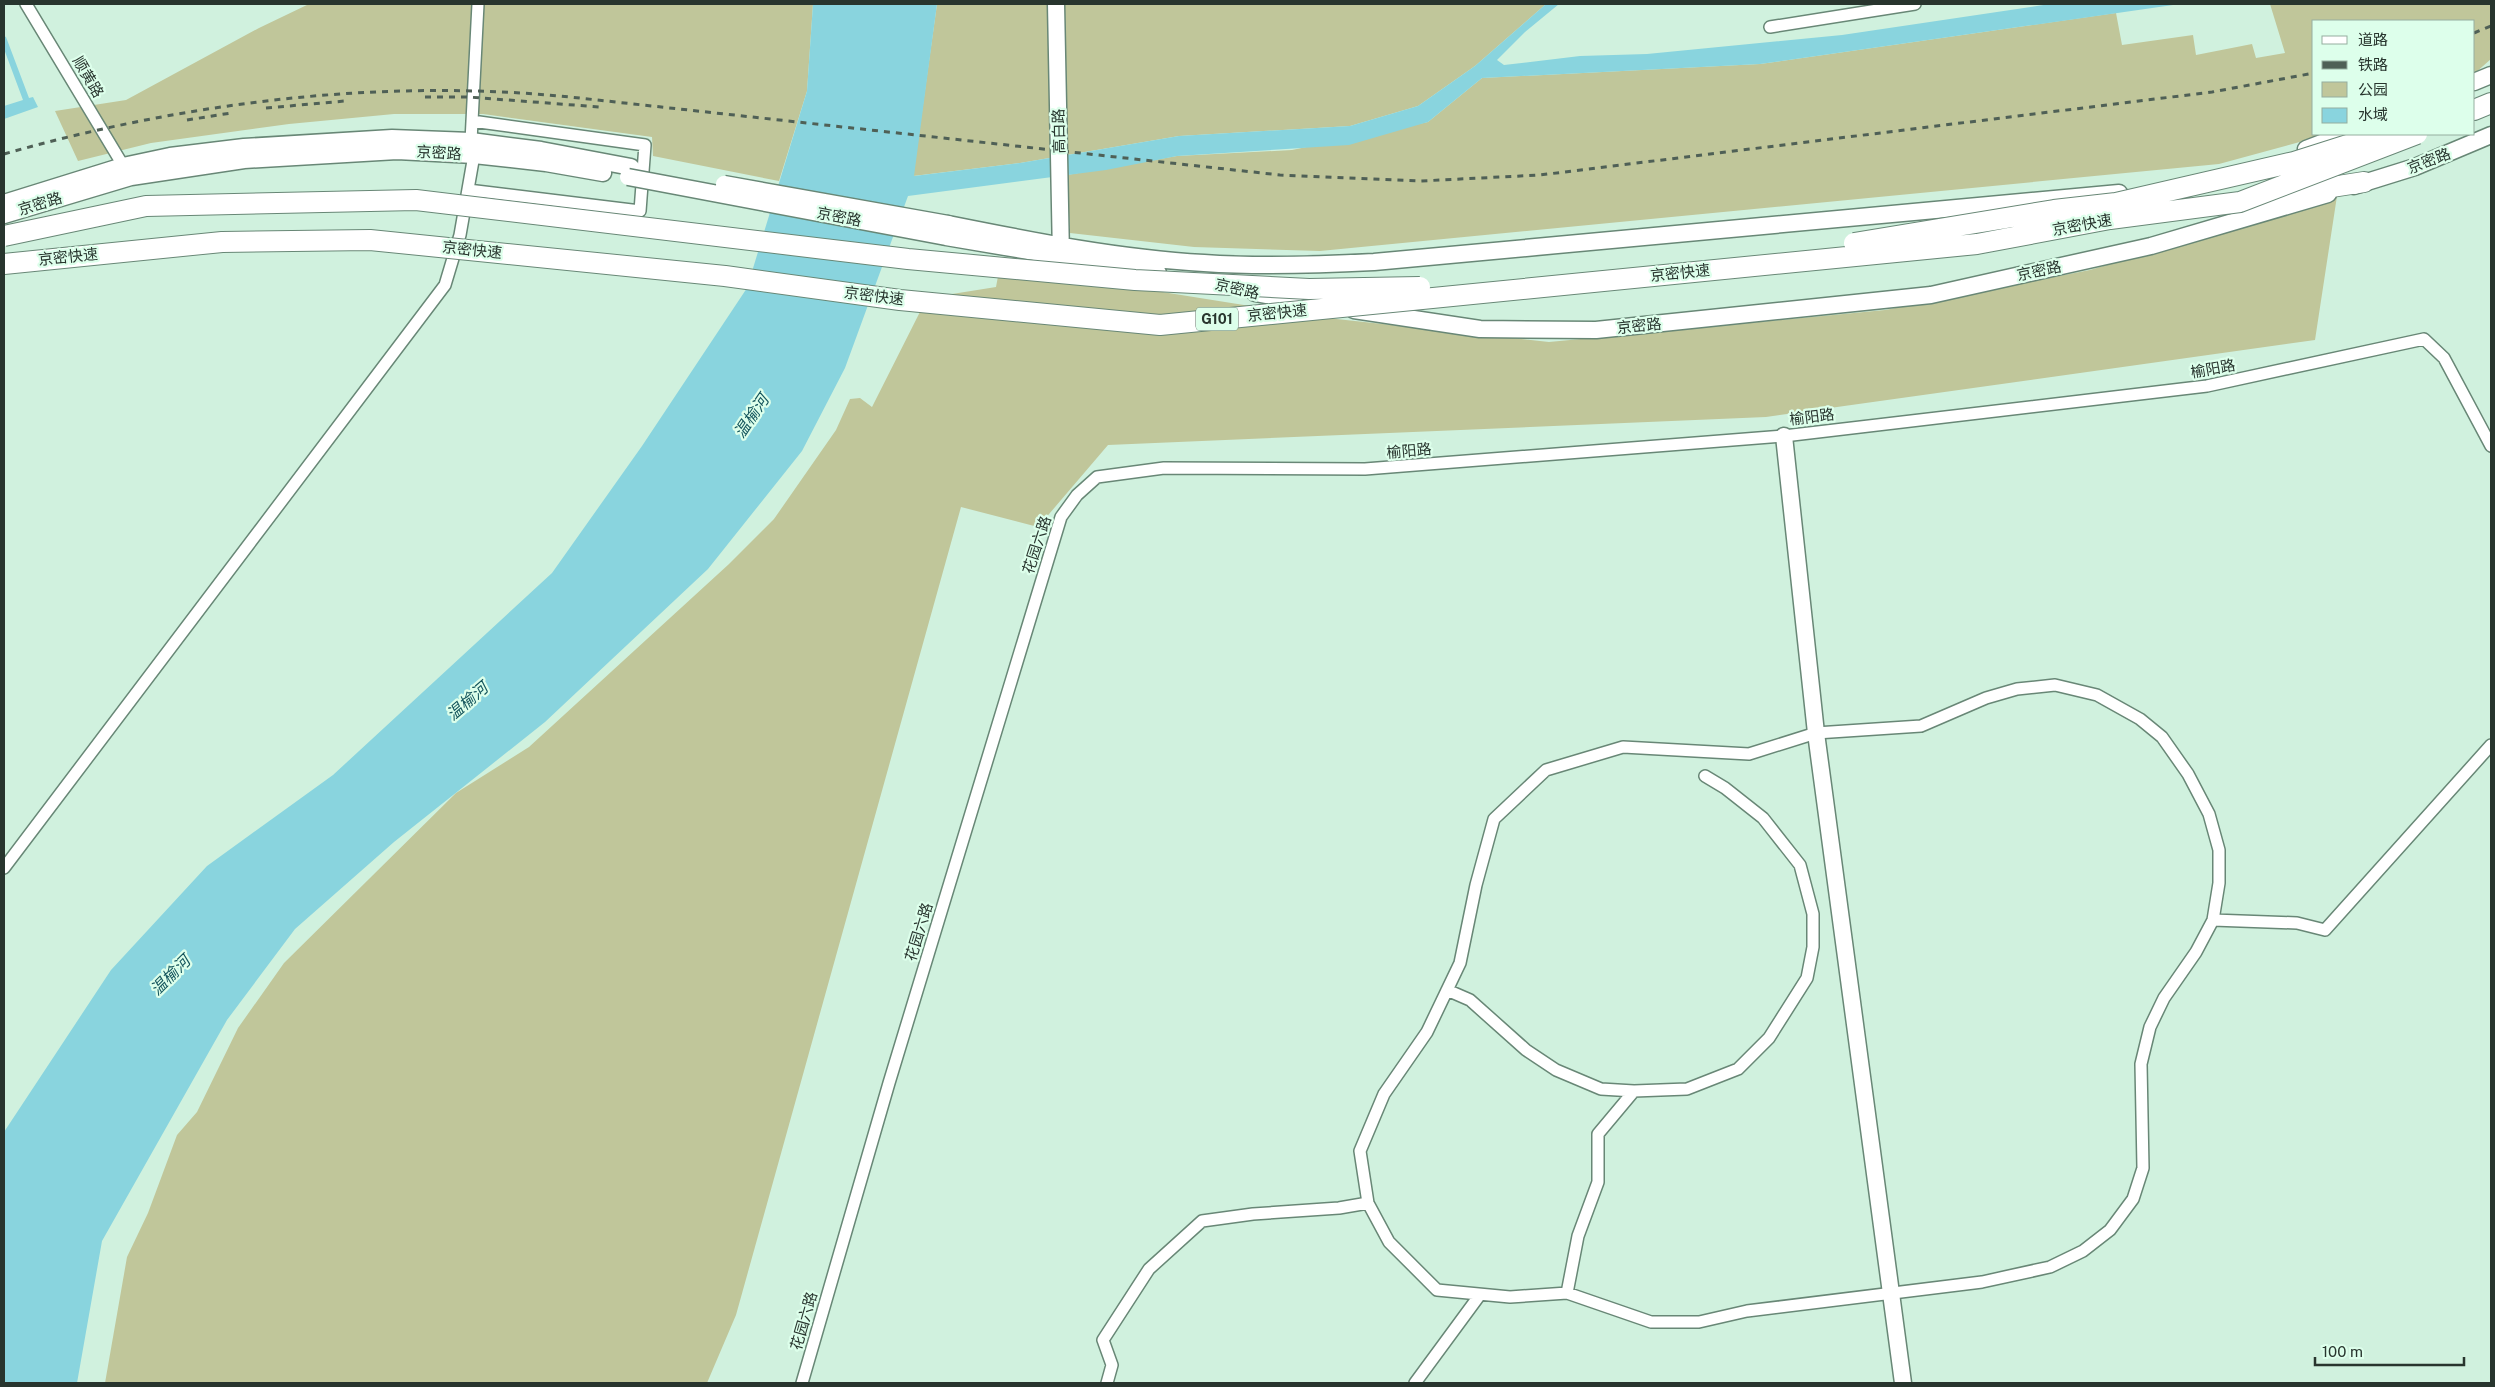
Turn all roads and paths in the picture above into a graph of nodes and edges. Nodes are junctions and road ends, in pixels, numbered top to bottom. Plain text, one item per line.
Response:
1 (26, 4) edge
2 (478, 4) edge
3 (1056, 4) edge
4 (1915, 4) edge
5 (1770, 27) dead end
6 (2491, 75) edge
7 (2475, 82) edge
8 (2491, 91) edge
9 (2475, 98) edge
10 (2491, 103) edge
11 (2475, 110) edge
12 (472, 121) junction
13 (2343, 135) edge
14 (2379, 135) edge
15 (2414, 135) edge
16 (2491, 135) edge
17 (472, 148) junction
18 (2272, 164) junction
19 (127, 172) junction
20 (2364, 182) junction
21 (468, 190) junction
22 (2240, 202) junction
23 (4, 203) edge
24 (4, 215) edge
25 (4, 236) edge
26 (1062, 252) junction
27 (4, 264) edge
28 (1784, 436) junction
29 (2491, 446) edge
30 (1077, 495) joint
31 (1816, 733) junction
32 (2491, 745) edge
33 (1705, 776) dead end
34 (4, 868) edge
35 (2213, 920) junction
36 (1447, 990) junction
37 (1634, 1092) junction
38 (1368, 1203) junction
39 (1891, 1292) junction
40 (1567, 1293) junction
41 (1479, 1296) dead end
42 (802, 1383) edge
43 (1107, 1383) edge
44 (1415, 1383) edge
45 (1903, 1383) edge

1 - 19 street, 顺黄路
2 - 12 street
3 - 26 main road, 高白路
4 - 5 street
6 - 7 main road
8 - 9 highway
10 - 11 highway
12 - 17 street
12 - 21 street
13 - 18 main road, 京密路 / G101
14 - 18 highway, 京密快速 / G101, bridge
15 - 22 highway, 京密快速 / G101, bridge
16 - 20 main road, 京密路 / G101
17 - 19 main road, 京密路 / G101
17 - 21 street
17 - 26 main road, 京密路 / G101, bridge
18 - 25 highway, 京密快速 / G101, bridge
18 - 26 main road, 京密路 / G101
19 - 23 main road, 京密路 / G101
19 - 24 main road, 京密路 / G101
20 - 22 highway
20 - 26 main road, 京密路 / G101
21 - 34 street
22 - 27 highway, 京密快速 / G101, bridge
28 - 29 street, 榆阳路
28 - 30 street, 榆阳路
28 - 31 main road
30 - 42 street, 花园六路
31 - 35 street
31 - 36 street
31 - 39 main road
32 - 35 street
33 - 37 street
35 - 39 street
36 - 37 street
36 - 38 street
37 - 40 street
38 - 40 street
38 - 43 street
39 - 40 street
39 - 45 main road
41 - 44 street

